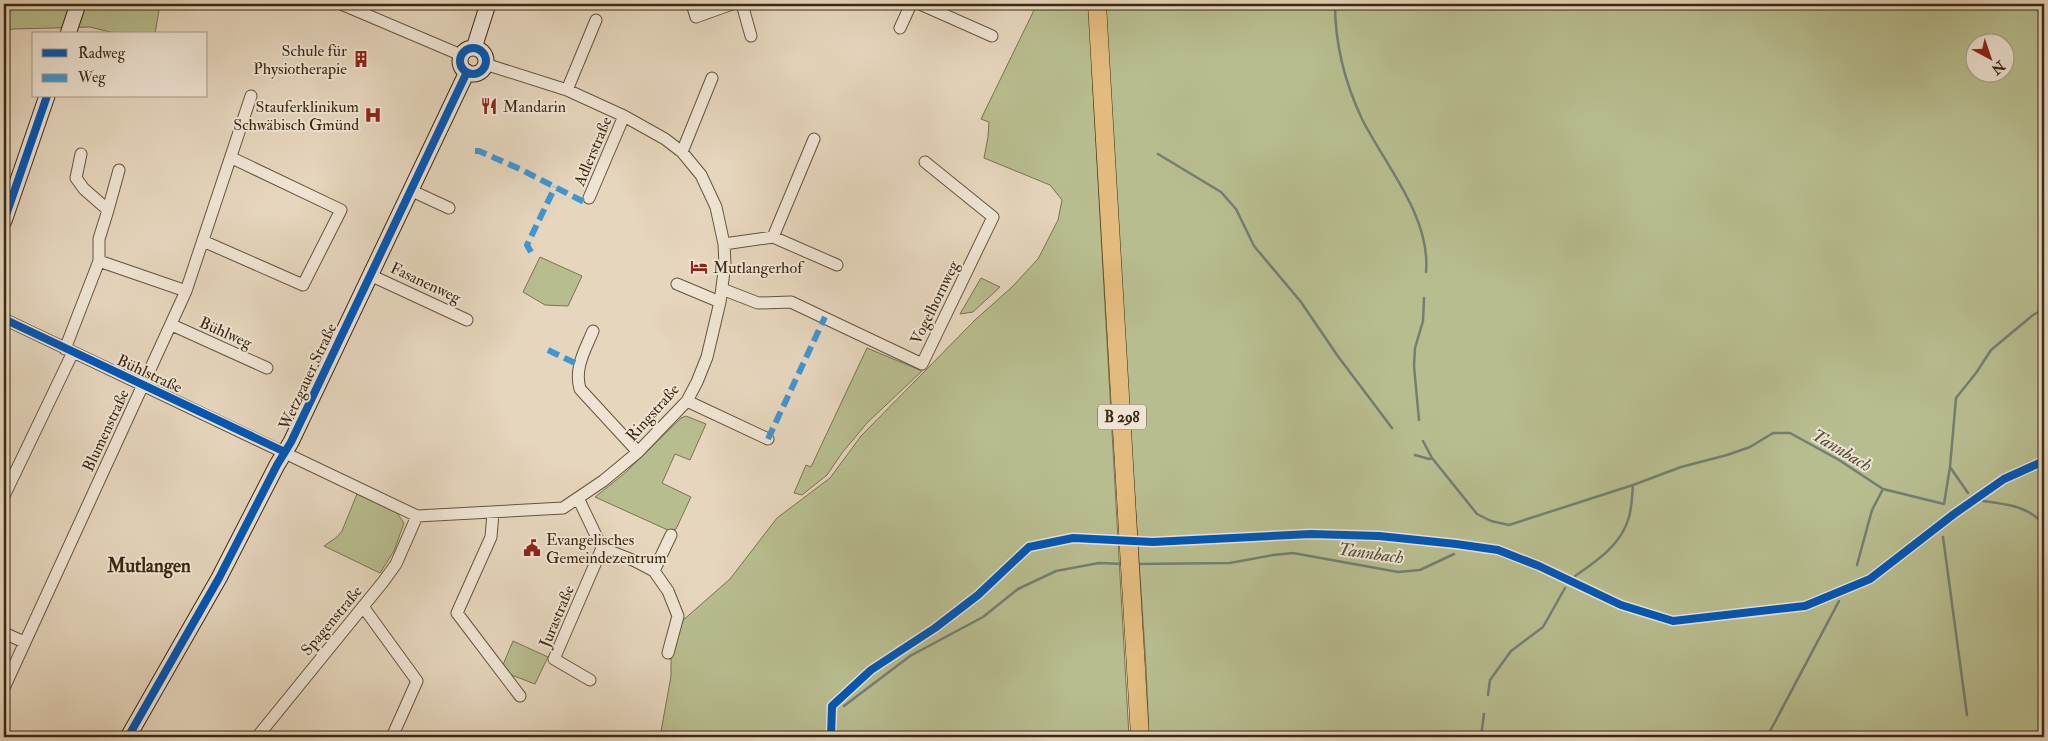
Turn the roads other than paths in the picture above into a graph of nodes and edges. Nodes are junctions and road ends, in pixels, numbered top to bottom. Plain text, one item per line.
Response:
1 (78, 4) edge
2 (341, 4) edge
3 (488, 4) edge
4 (692, 4) edge
5 (732, 4) edge
6 (742, 4) edge
7 (911, 4) edge
8 (920, 4) edge
9 (1097, 4) edge
10 (596, 20) dead end
11 (900, 28) dead end
12 (69, 32) edge
13 (751, 36) dead end
14 (992, 36) dead end
15 (468, 51) junction
16 (485, 64) junction
17 (467, 72) junction
18 (712, 78) dead end
19 (567, 90) junction
20 (251, 96) dead end
21 (46, 98) edge
22 (624, 116) junction
23 (814, 139) dead end
24 (682, 152) junction
25 (81, 154) dead end
26 (232, 158) junction
27 (925, 162) dead end
28 (120, 170) dead end
29 (410, 190) junction
30 (589, 198) dead end
31 (449, 208) dead end
32 (108, 210) junction
33 (4, 221) edge
34 (773, 237) junction
35 (203, 240) junction
36 (724, 244) junction
37 (99, 261) junction
38 (837, 265) dead end
39 (370, 275) junction
40 (677, 284) dead end
41 (722, 289) junction
42 (186, 291) junction
43 (720, 302) junction
44 (4, 319) edge
45 (467, 320) dead end
46 (172, 325) junction
47 (593, 331) dead end
48 (69, 350) junction
49 (267, 368) dead end
50 (144, 385) junction
51 (687, 400) junction
52 (768, 439) dead end
53 (285, 452) junction
54 (638, 452) junction
55 (4, 496) edge
56 (578, 498) junction
57 (493, 513) junction
58 (417, 516) junction
59 (671, 535) dead end
60 (602, 548) junction
61 (654, 571) junction
62 (364, 608) junction
63 (4, 633) edge
64 (24, 642) junction
65 (668, 653) dead end
66 (590, 680) dead end
67 (4, 688) edge
68 (520, 696) dead end
69 (128, 737) edge
70 (257, 737) edge
71 (392, 737) edge
72 (1140, 737) edge

1 - 12 street
2 - 15 street
3 - 15 street
4 - 5 street
6 - 13 street
7 - 11 street
8 - 14 street
9 - 72 main road, B 298
10 - 19 street
15 - 16 street
15 - 17 street
16 - 17 street
16 - 19 street, Ringstraße
17 - 29 street, Wetzgauer Straße
18 - 24 street
19 - 22 street, Ringstraße
20 - 26 street, Blumenstraße
21 - 33 street
22 - 24 street, Ringstraße
22 - 30 street, Adlerstraße
23 - 34 street
24 - 36 street, Ringstraße
25 - 32 street
26 - 35 street, Blumenstraße
26 - 35 street
27 - 41 street, Vogelhornweg
28 - 32 street
29 - 31 street
29 - 39 street, Wetzgauer Straße
32 - 37 street
34 - 36 street
34 - 38 street
35 - 42 street, Blumenstraße
36 - 41 street, Ringstraße
37 - 42 street
37 - 48 street
39 - 45 street, Fasanenweg
39 - 53 street, Wetzgauer Straße
40 - 43 street
41 - 43 street, Ringstraße
42 - 46 street, Blumenstraße
43 - 51 street, Ringstraße
44 - 48 street, Bühlstraße
46 - 49 street, Bühlweg
46 - 50 street, Blumenstraße
47 - 54 street
48 - 50 street, Bühlstraße
48 - 55 street
50 - 53 street, Bühlstraße
50 - 64 street, Blumenstraße
51 - 52 street
51 - 54 street, Ringstraße
53 - 58 street, Ringstraße
53 - 69 street, Wetzgauer Straße
54 - 56 street, Ringstraße
56 - 57 street, Ringstraße
56 - 60 street
57 - 58 street, Ringstraße
57 - 68 street
58 - 62 street, Spagenstraße
59 - 61 street
60 - 61 street
60 - 66 street, Jurastraße
61 - 65 street
62 - 70 street, Spagenstraße
62 - 71 street
63 - 64 street
64 - 67 street, Blumenstraße

